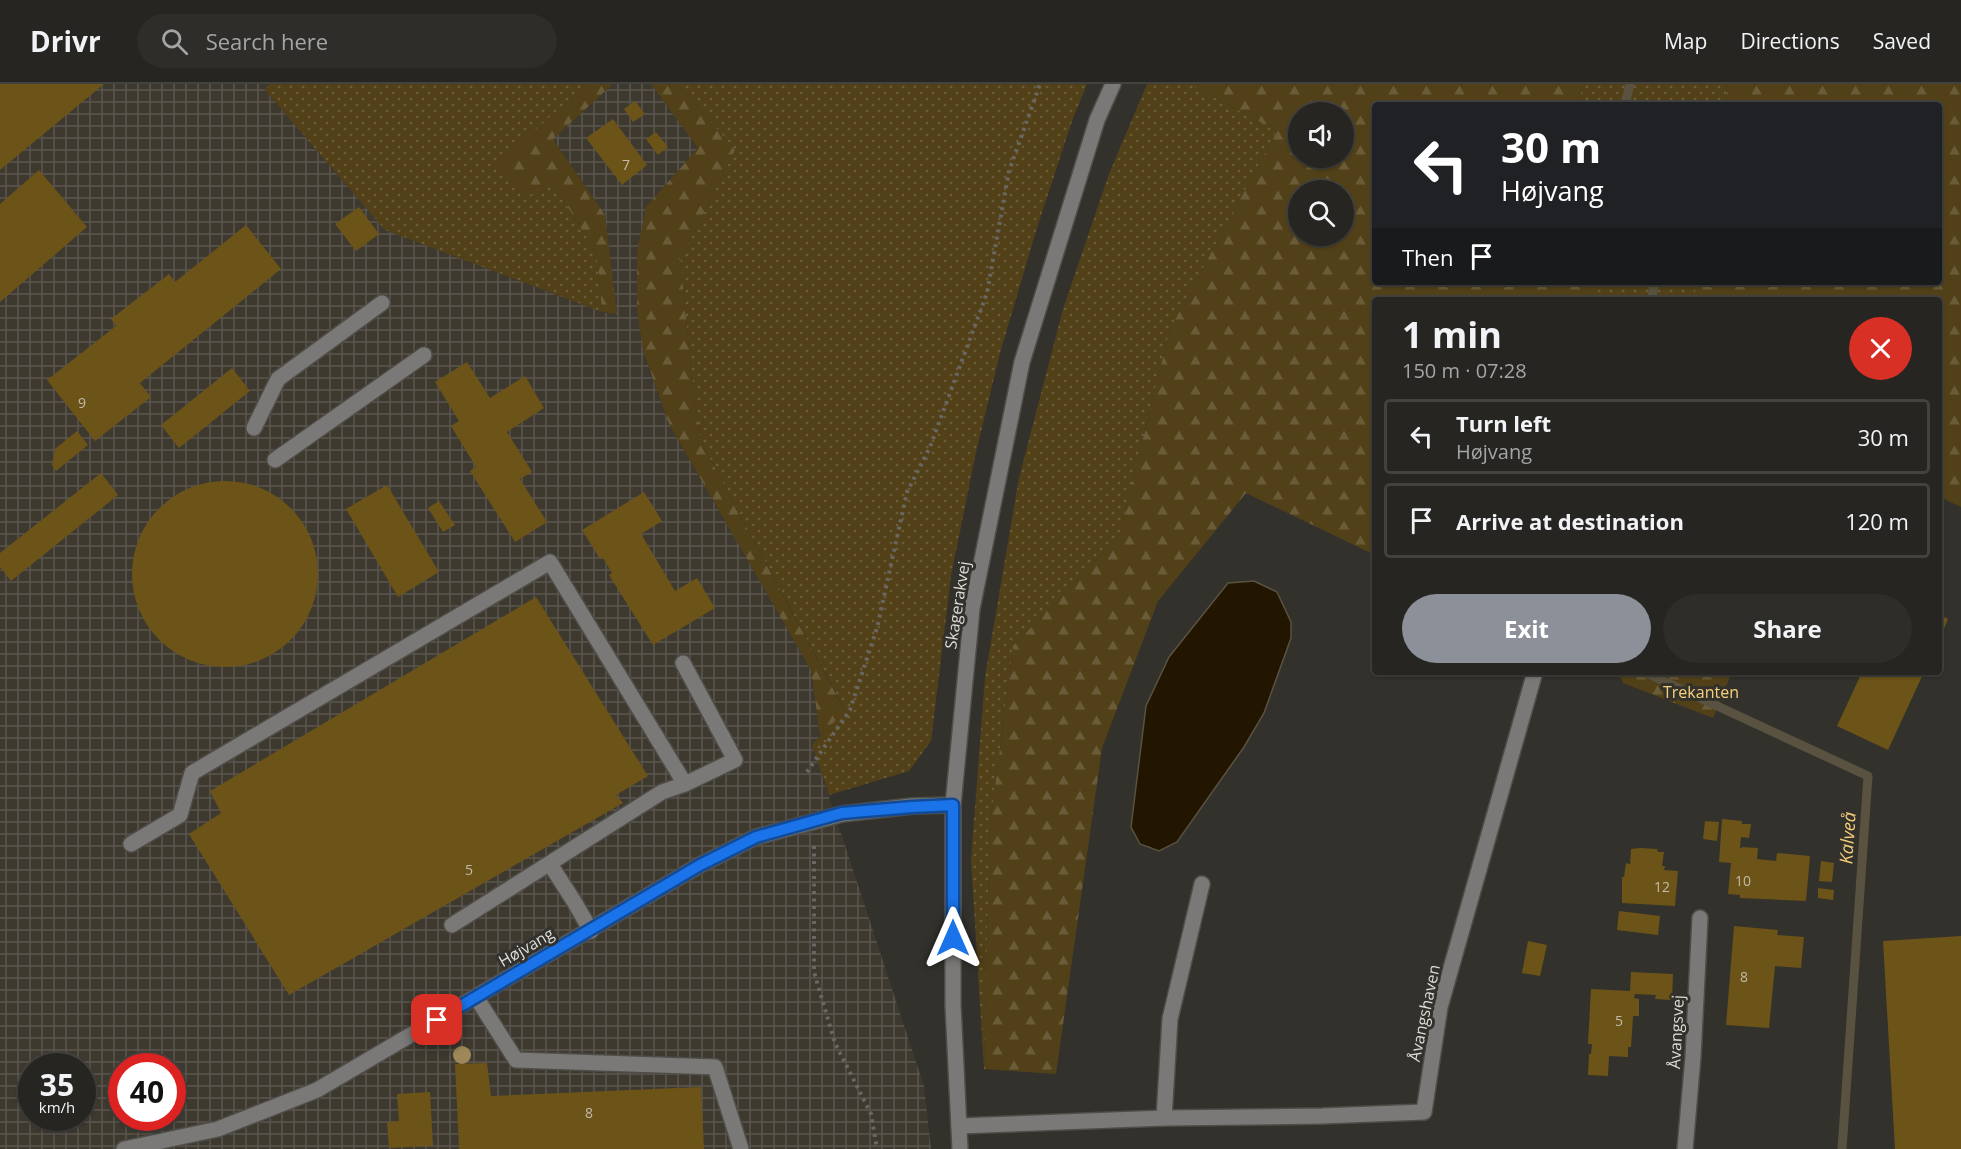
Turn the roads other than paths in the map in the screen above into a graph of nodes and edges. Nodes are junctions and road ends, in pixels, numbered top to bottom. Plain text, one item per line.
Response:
1 (1113, 84) edge
2 (382, 303) dead end
3 (424, 355) dead end
4 (254, 428) dead end
5 (274, 460) dead end
6 (683, 663) dead end
7 (1534, 675) edge
8 (686, 784) junction
9 (953, 805) junction
10 (131, 844) dead end
11 (549, 864) junction
12 (1202, 884) dead end
13 (1700, 918) dead end
14 (452, 925) dead end
15 (591, 931) junction
16 (476, 997) junction
17 (1164, 1119) junction
18 (959, 1126) junction
19 (124, 1149) edge
20 (741, 1149) edge
21 (960, 1149) edge
22 (1685, 1149) edge

1 - 9 street, Skagerakvej
2 - 4 street
3 - 5 street
6 - 8 street
7 - 17 street, Åvangshaven
8 - 10 street
8 - 11 street
9 - 15 street, Højvang
9 - 18 street, Skagerakvej
11 - 14 street
11 - 15 street
12 - 17 street
13 - 22 street, Åvangsvej
15 - 16 street, Højvang
16 - 19 street, Højvang
16 - 20 street
17 - 18 street, Åvangshaven
18 - 21 street, Skagerakvej

